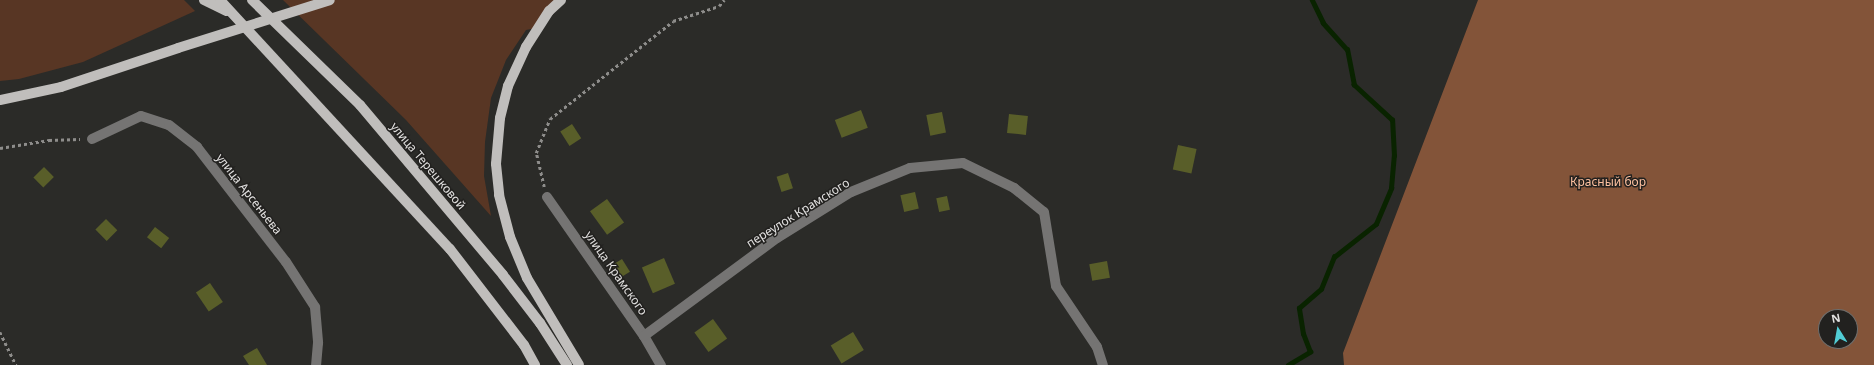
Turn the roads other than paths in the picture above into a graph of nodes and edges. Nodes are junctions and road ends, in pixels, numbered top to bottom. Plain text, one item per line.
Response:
1 (204, 0) edge
2 (220, 0) edge
3 (252, 0) edge
4 (330, 0) edge
5 (561, 0) edge
6 (234, 14) junction
7 (0, 100) edge
8 (92, 139) road end
9 (547, 197) road end
10 (644, 336) junction
11 (316, 365) edge
12 (535, 365) edge
13 (567, 365) edge
14 (579, 365) edge
15 (661, 365) edge
16 (1103, 365) edge

1 - 6 main road
2 - 6 main road
3 - 13 main road, улица Терешковой
4 - 7 main road, bridge
5 - 14 main road
6 - 12 main road
8 - 11 street, улица Арсеньева
9 - 10 street, улица Крамского
10 - 15 street, улица Крамского
10 - 16 street, переулок Крамского

